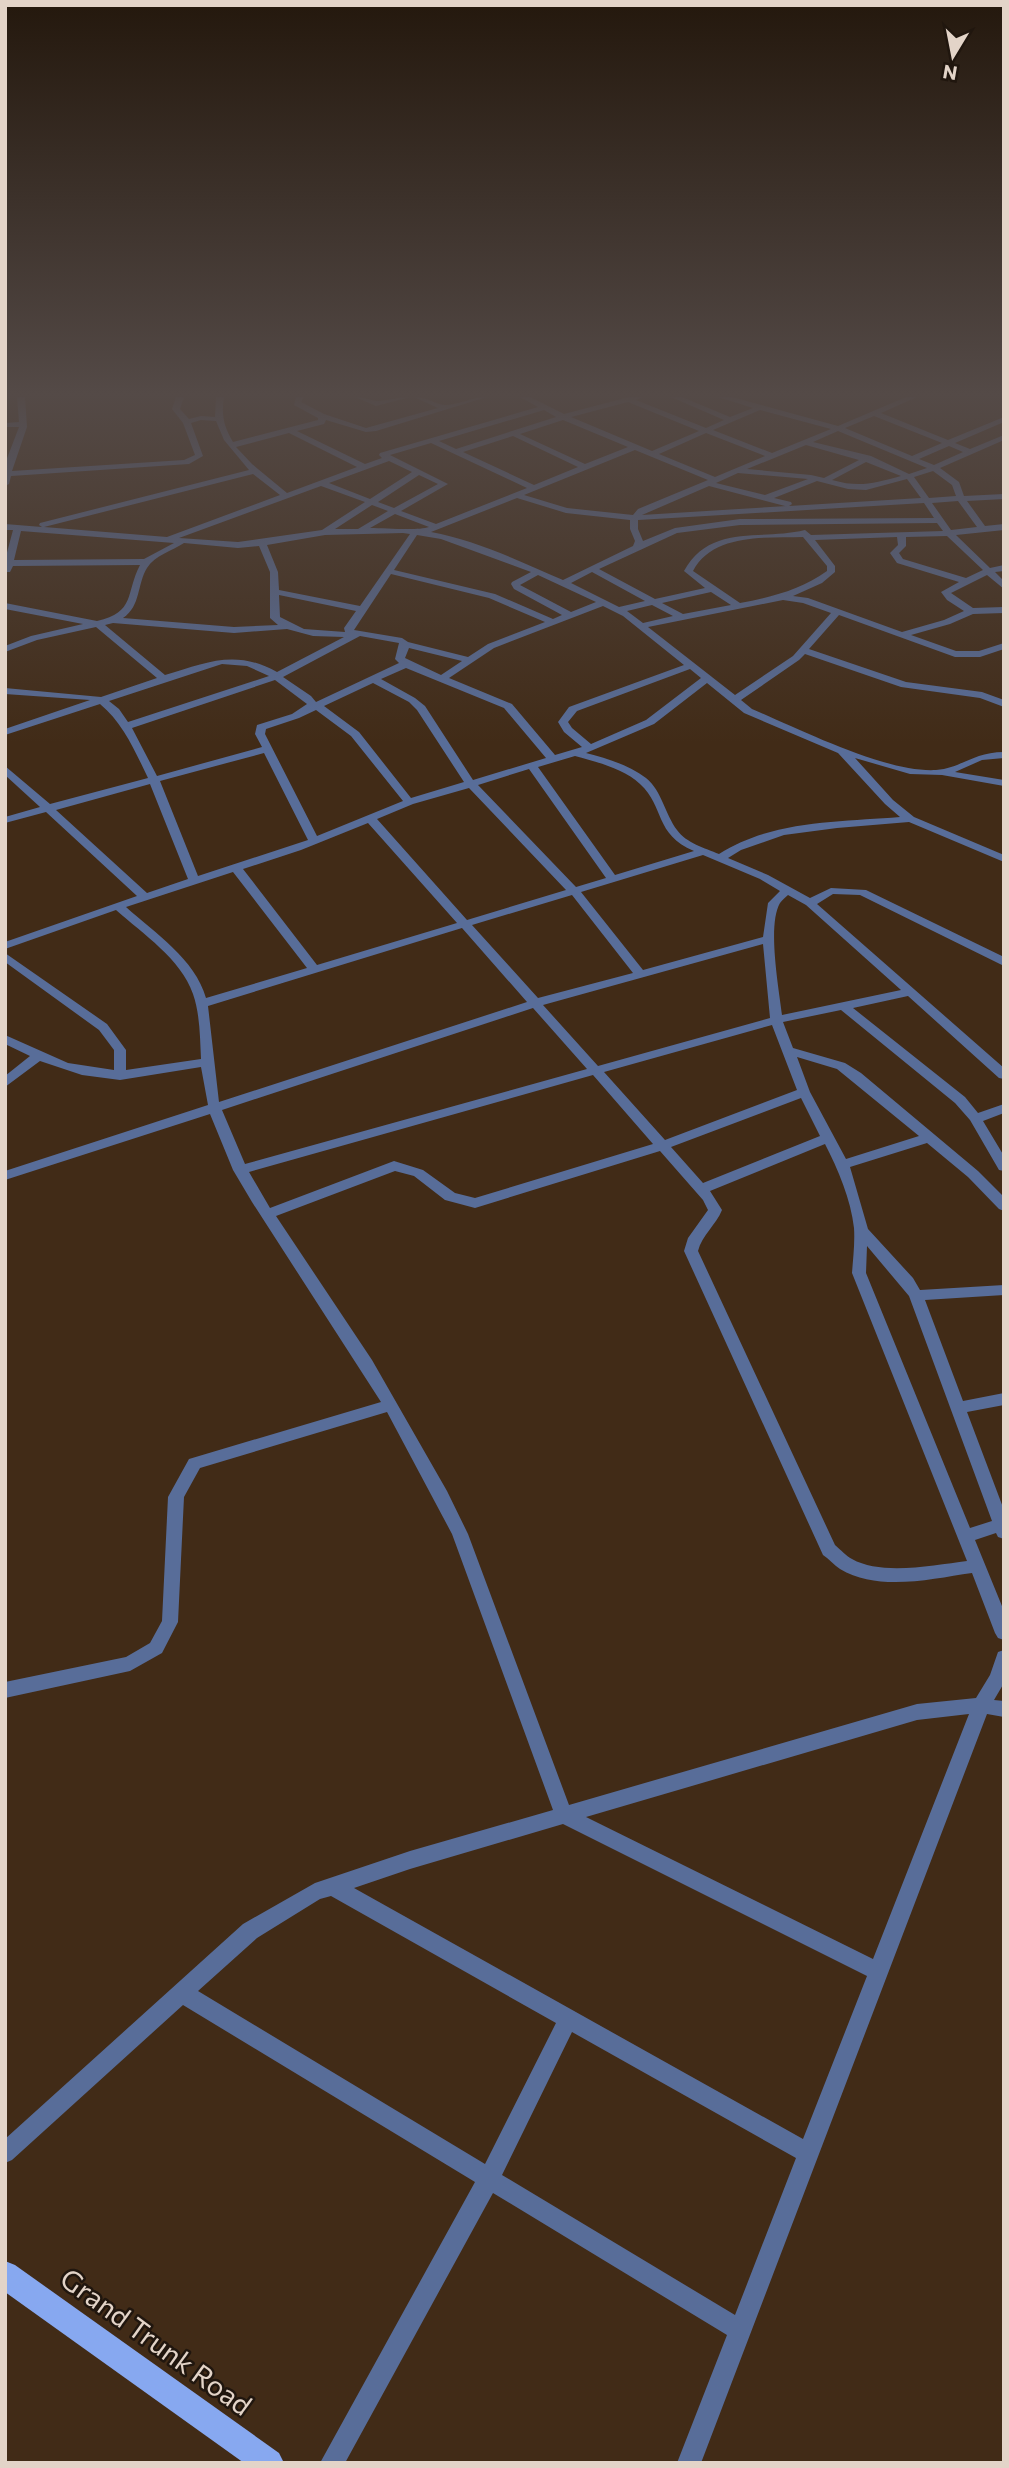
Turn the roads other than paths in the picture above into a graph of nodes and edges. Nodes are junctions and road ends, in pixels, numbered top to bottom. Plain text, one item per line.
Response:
1 (93, 512) edge
2 (242, 512) edge
3 (355, 512) edge
4 (394, 512) edge
5 (399, 512) edge
6 (474, 512) edge
7 (584, 512) edge
8 (640, 512) edge
9 (732, 512) edge
10 (935, 512) edge
11 (971, 512) edge
12 (634, 518) junction
13 (940, 520) junction
14 (796, 521) junction
15 (5, 527) edge
16 (18, 527) junction
17 (436, 527) junction
18 (1004, 527) edge
19 (31, 528) junction
20 (983, 529) junction
21 (359, 531) junction
22 (325, 532) junction
23 (420, 532) junction
24 (949, 533) junction
25 (901, 534) junction
26 (807, 536) junction
27 (167, 540) junction
28 (185, 541) junction
29 (262, 544) junction
30 (637, 547) junction
31 (145, 562) junction
32 (1004, 568) edge
33 (593, 569) junction
34 (6, 570) edge
35 (388, 571) junction
36 (988, 571) junction
37 (538, 572) junction
38 (965, 581) junction
39 (563, 583) junction
40 (1004, 586) edge
41 (712, 589) junction
42 (275, 592) junction
43 (782, 597) junction
44 (650, 600) junction
45 (605, 602) junction
46 (737, 605) junction
47 (5, 606) edge
48 (362, 608) junction
49 (618, 610) junction
50 (1004, 610) edge
51 (837, 611) junction
52 (971, 611) junction
53 (569, 615) junction
54 (681, 617) junction
55 (113, 620) junction
56 (550, 621) junction
57 (98, 624) junction
58 (640, 626) junction
59 (285, 627) junction
60 (356, 635) junction
61 (900, 635) junction
62 (405, 644) junction
63 (1004, 646) edge
64 (5, 649) edge
65 (804, 650) junction
66 (469, 660) junction
67 (406, 664) junction
68 (690, 666) junction
69 (275, 677) junction
70 (443, 678) junction
71 (164, 679) junction
72 (706, 679) junction
73 (373, 680) junction
74 (5, 691) edge
75 (102, 700) junction
76 (733, 701) junction
77 (1004, 704) edge
78 (313, 708) junction
79 (127, 726) junction
80 (5, 732) edge
81 (590, 748) junction
82 (267, 749) junction
83 (842, 751) junction
84 (576, 753) junction
85 (1004, 755) edge
86 (553, 760) junction
87 (532, 766) junction
88 (5, 769) edge
89 (937, 773) junction
90 (152, 779) junction
91 (470, 783) junction
92 (1004, 783) edge
93 (409, 802) junction
94 (47, 807) junction
95 (370, 818) junction
96 (910, 819) junction
97 (5, 820) edge
98 (314, 841) junction
99 (702, 852) junction
100 (719, 859) junction
101 (1004, 859) edge
102 (236, 868) junction
103 (612, 880) junction
104 (194, 881) junction
105 (788, 889) junction
106 (575, 892) junction
107 (145, 897) junction
108 (810, 903) junction
109 (118, 905) junction
110 (466, 926) junction
111 (769, 939) junction
112 (5, 946) edge
113 (5, 956) edge
114 (1003, 961) edge
115 (315, 971) junction
116 (640, 974) junction
117 (911, 992) junction
118 (535, 1003) junction
119 (201, 1004) junction
120 (843, 1006) junction
121 (776, 1020) junction
122 (5, 1039) edge
123 (788, 1050) junction
124 (39, 1055) junction
125 (207, 1062) junction
126 (595, 1070) junction
127 (1004, 1075) edge
128 (120, 1076) junction
129 (5, 1083) edge
130 (804, 1092) junction
131 (215, 1108) junction
132 (1004, 1108) edge
133 (978, 1118) junction
134 (828, 1138) junction
135 (928, 1138) junction
136 (663, 1146) junction
137 (842, 1165) junction
138 (1004, 1167) edge
139 (240, 1170) junction
140 (5, 1176) edge
141 (701, 1189) junction
142 (1004, 1206) edge
143 (267, 1214) junction
144 (861, 1230) junction
145 (1004, 1290) edge
146 (916, 1295) junction
147 (1004, 1399) edge
148 (391, 1405) junction
149 (957, 1408) junction
150 (1003, 1527) edge
151 (965, 1536) junction
152 (977, 1566) junction
153 (1004, 1633) edge
154 (1004, 1657) edge
155 (1001, 1676) edge
156 (5, 1690) edge
157 (981, 1705) junction
158 (1004, 1709) edge
159 (564, 1815) junction
160 (332, 1886) junction
161 (877, 1971) junction
162 (183, 1993) junction
163 (568, 2019) junction
164 (807, 2152) junction
165 (5, 2153) edge
166 (489, 2179) junction
167 (5, 2275) edge
168 (739, 2330) junction
169 (269, 2463) edge
170 (332, 2463) edge
171 (689, 2463) edge

1 - 19 street
2 - 27 street
3 - 22 street
4 - 21 street
5 - 17 street
6 - 17 street
7 - 12 street
8 - 12 street
9 - 12 street
10 - 13 street
11 - 20 street
12 - 30 street
13 - 14 street
13 - 24 street
14 - 26 street
14 - 30 street
15 - 16 street
16 - 19 street
16 - 34 street
17 - 23 street
18 - 20 street
19 - 27 street
20 - 24 street
21 - 22 street
21 - 23 street
22 - 29 street
23 - 35 street
23 - 37 street
24 - 25 street
24 - 36 street
25 - 26 street
25 - 38 street
26 - 41 street
26 - 43 street
27 - 28 street
28 - 29 street
28 - 31 street
29 - 42 street
30 - 33 street
31 - 34 street
31 - 55 street
32 - 36 street
33 - 39 street
33 - 44 street
35 - 48 street
35 - 56 street
36 - 38 street
36 - 40 street
37 - 39 street
37 - 53 street
38 - 52 street
39 - 45 street
41 - 44 street
41 - 46 street
42 - 48 street
42 - 59 street
43 - 46 street
43 - 51 street
44 - 49 street
44 - 54 street
45 - 49 street
45 - 53 street
46 - 54 street
47 - 57 street
48 - 60 street
49 - 58 street
50 - 52 street
51 - 61 street
51 - 65 street
52 - 61 street
53 - 56 street
54 - 58 street
55 - 57 street
55 - 59 street
56 - 66 street
57 - 64 street
57 - 71 street
58 - 68 street
59 - 60 street
60 - 62 street
60 - 69 street
61 - 63 street
62 - 66 street
62 - 67 street
65 - 76 street
65 - 77 street
66 - 70 street
67 - 70 street
67 - 73 street
68 - 72 street
68 - 81 street
69 - 71 street
69 - 78 street
69 - 79 street
70 - 86 street
71 - 75 street
72 - 76 street
72 - 81 street
73 - 78 street
73 - 91 street
74 - 75 street
75 - 79 street
75 - 80 street
76 - 83 street
78 - 82 street
78 - 93 street
79 - 90 street
81 - 84 street
82 - 90 street
82 - 98 street
83 - 89 street
83 - 96 street
84 - 86 street
84 - 99 street
85 - 89 street
86 - 87 street
87 - 91 street
87 - 103 street
88 - 94 street
89 - 92 street
90 - 94 street
90 - 104 street
91 - 93 street
91 - 106 street
93 - 95 street
94 - 97 street
94 - 107 street
95 - 98 street
95 - 110 street
96 - 100 street
96 - 101 street
98 - 102 street
99 - 100 street
99 - 103 street
100 - 105 street
102 - 104 street
102 - 115 street
103 - 106 street
104 - 107 street
105 - 108 street
105 - 111 street
106 - 110 street
106 - 116 street
107 - 109 street
108 - 114 street
108 - 117 street
109 - 112 street
109 - 119 street
110 - 115 street
110 - 118 street
111 - 116 street
111 - 121 street
113 - 128 street
115 - 119 street
116 - 118 street
117 - 120 street
117 - 127 street
118 - 126 street
118 - 131 street
119 - 125 street
120 - 121 street
120 - 133 street
121 - 123 street
121 - 126 street
122 - 124 street
123 - 130 street
123 - 135 street
124 - 128 street
124 - 129 street
125 - 128 street
125 - 131 street
126 - 136 street
126 - 139 street
130 - 134 street
130 - 136 street
131 - 139 street
131 - 140 street
132 - 133 street
133 - 138 street
134 - 137 street
134 - 141 street
135 - 137 street
135 - 142 street
136 - 141 street
136 - 143 street
137 - 144 street
139 - 143 street
141 - 152 street
143 - 148 street
144 - 146 street
144 - 151 street
145 - 146 street
146 - 149 street
147 - 149 street
148 - 156 street
148 - 159 street
149 - 150 street
150 - 151 street
151 - 152 street
152 - 153 street
154 - 155 street
155 - 157 street
157 - 158 street
157 - 159 street
157 - 161 street
159 - 160 street
159 - 161 street
160 - 162 street
160 - 163 street
161 - 164 street
162 - 165 street
162 - 166 street
163 - 164 street
163 - 166 street
164 - 168 street
166 - 168 street
166 - 170 street
167 - 169 main road, Grand Trunk Road
168 - 171 street

